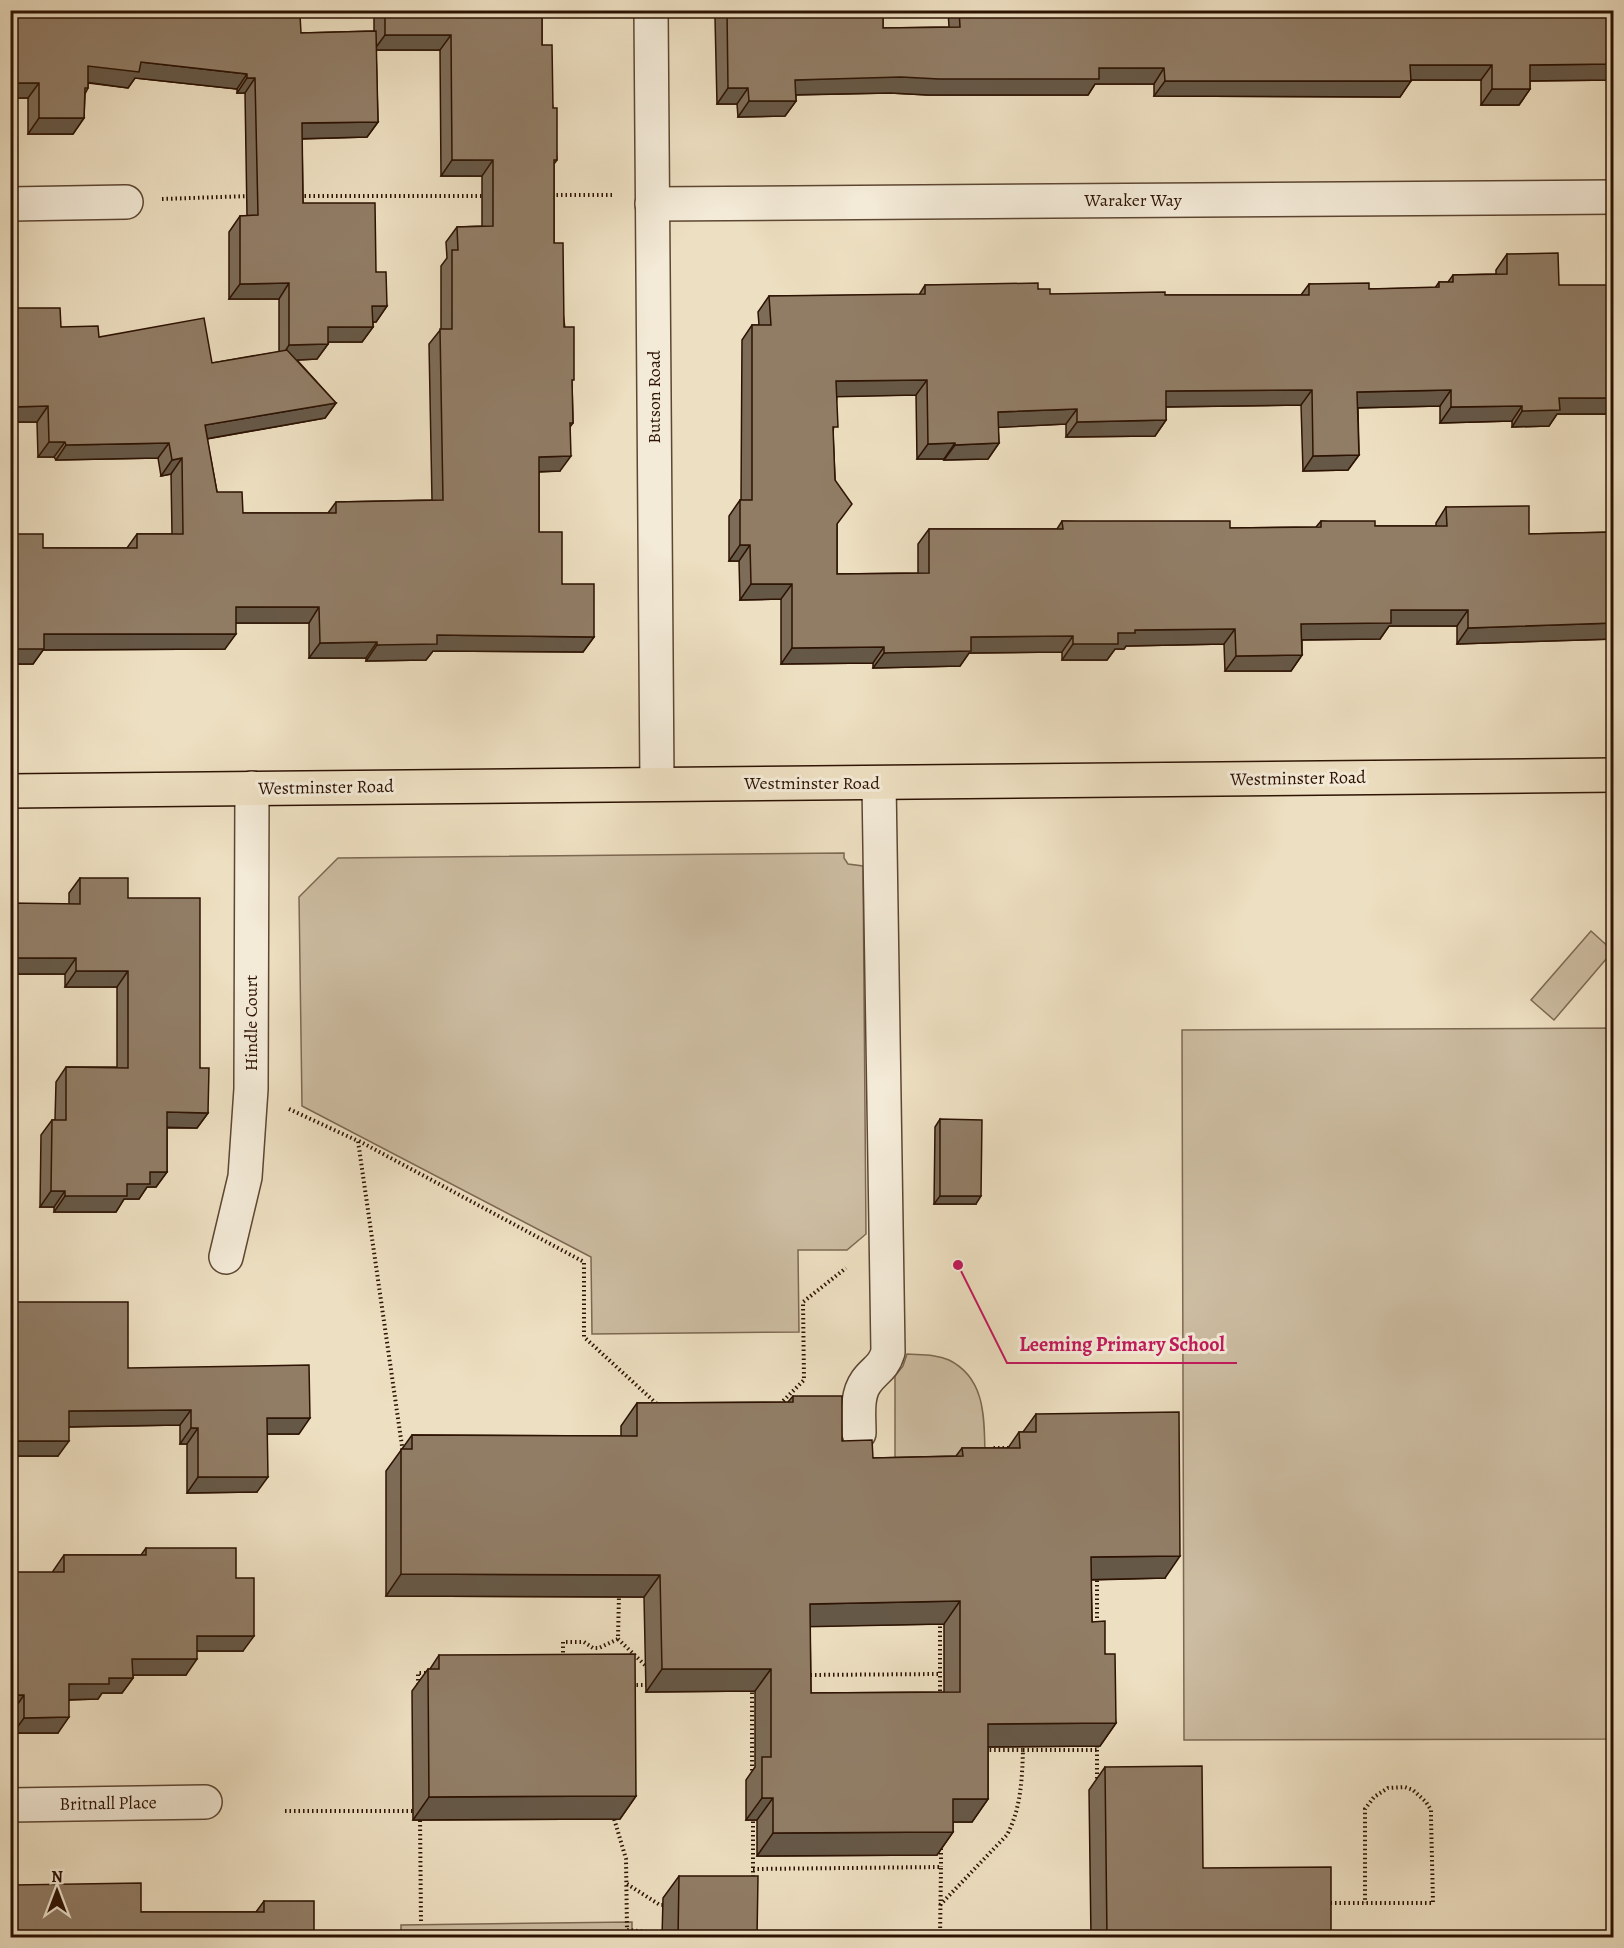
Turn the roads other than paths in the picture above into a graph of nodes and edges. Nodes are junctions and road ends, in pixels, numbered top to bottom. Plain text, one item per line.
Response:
1 (651, 10) edge
2 (1614, 197) edge
3 (126, 202) dead end
4 (10, 204) edge
5 (652, 204) junction
6 (1614, 775) edge
7 (879, 783) junction
8 (657, 784) junction
9 (252, 788) junction
10 (10, 791) edge
11 (226, 1257) dead end
12 (859, 1433) dead end
13 (205, 1802) dead end
14 (10, 1805) edge

1 - 5 street, Butson Road
2 - 5 street, Waraker Way
3 - 4 street
5 - 8 street, Butson Road
6 - 7 main road, Westminster Road
7 - 8 main road, Westminster Road
7 - 12 street
8 - 9 main road, Westminster Road
9 - 10 main road, Westminster Road
9 - 11 street, Hindle Court
13 - 14 street, Britnall Place

